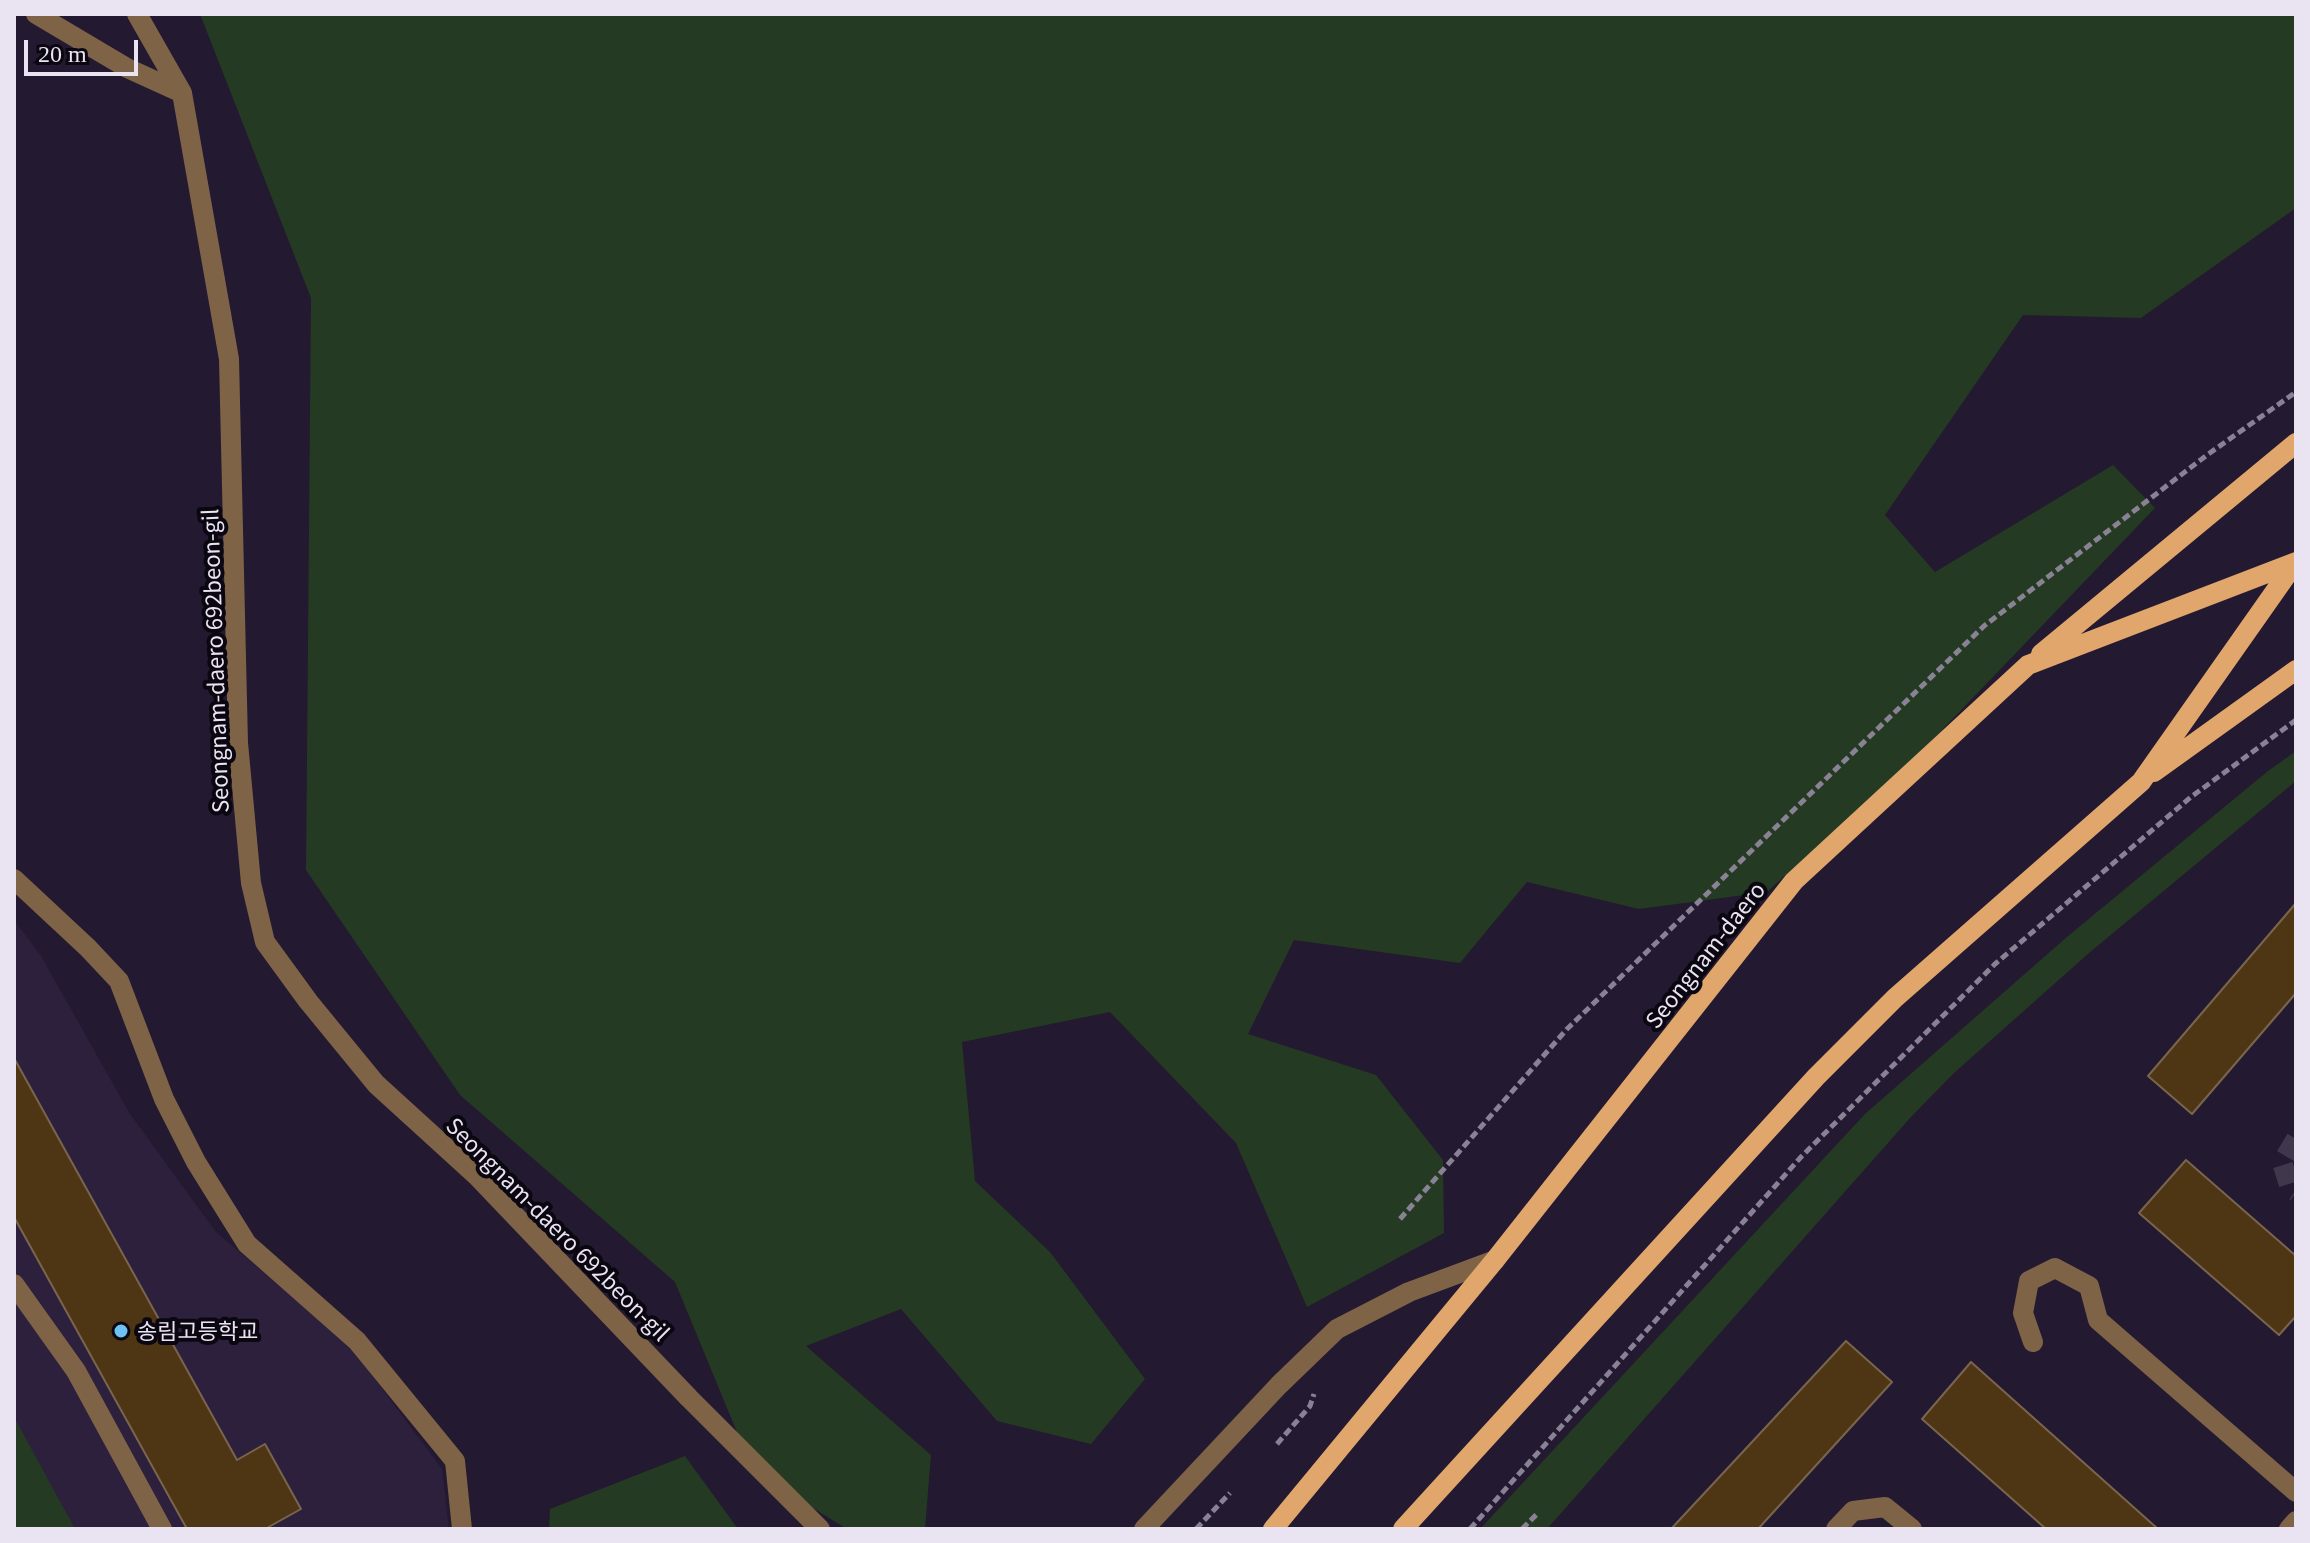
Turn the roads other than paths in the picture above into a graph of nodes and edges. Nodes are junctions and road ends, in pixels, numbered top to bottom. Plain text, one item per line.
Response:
1 (36, 14) edge
2 (137, 14) edge
3 (182, 93) junction
4 (2296, 443) edge
5 (2296, 563) edge
6 (2028, 665) junction
7 (2296, 670) edge
8 (2141, 782) junction
9 (14, 879) edge
10 (1495, 1260) junction
11 (14, 1284) edge
12 (2033, 1342) dead end
13 (2296, 1492) edge
14 (2296, 1521) edge
15 (162, 1529) edge
16 (462, 1529) edge
17 (820, 1529) edge
18 (1144, 1529) edge
19 (1273, 1529) edge
20 (1403, 1529) edge
21 (1836, 1529) edge
22 (1912, 1529) edge
23 (2289, 1529) edge

1 - 3 street
2 - 3 street, Seongnam-daero 692beon-gil
3 - 17 street, Seongnam-daero 692beon-gil
4 - 6 main road
5 - 6 main road, Seongnam-daero
5 - 8 main road, Seongnam-daero
6 - 10 main road, Seongnam-daero
7 - 8 main road
8 - 20 main road, Seongnam-daero
9 - 16 street
10 - 18 street
10 - 19 main road, Seongnam-daero
11 - 15 street
12 - 13 street
14 - 23 street
21 - 22 street

